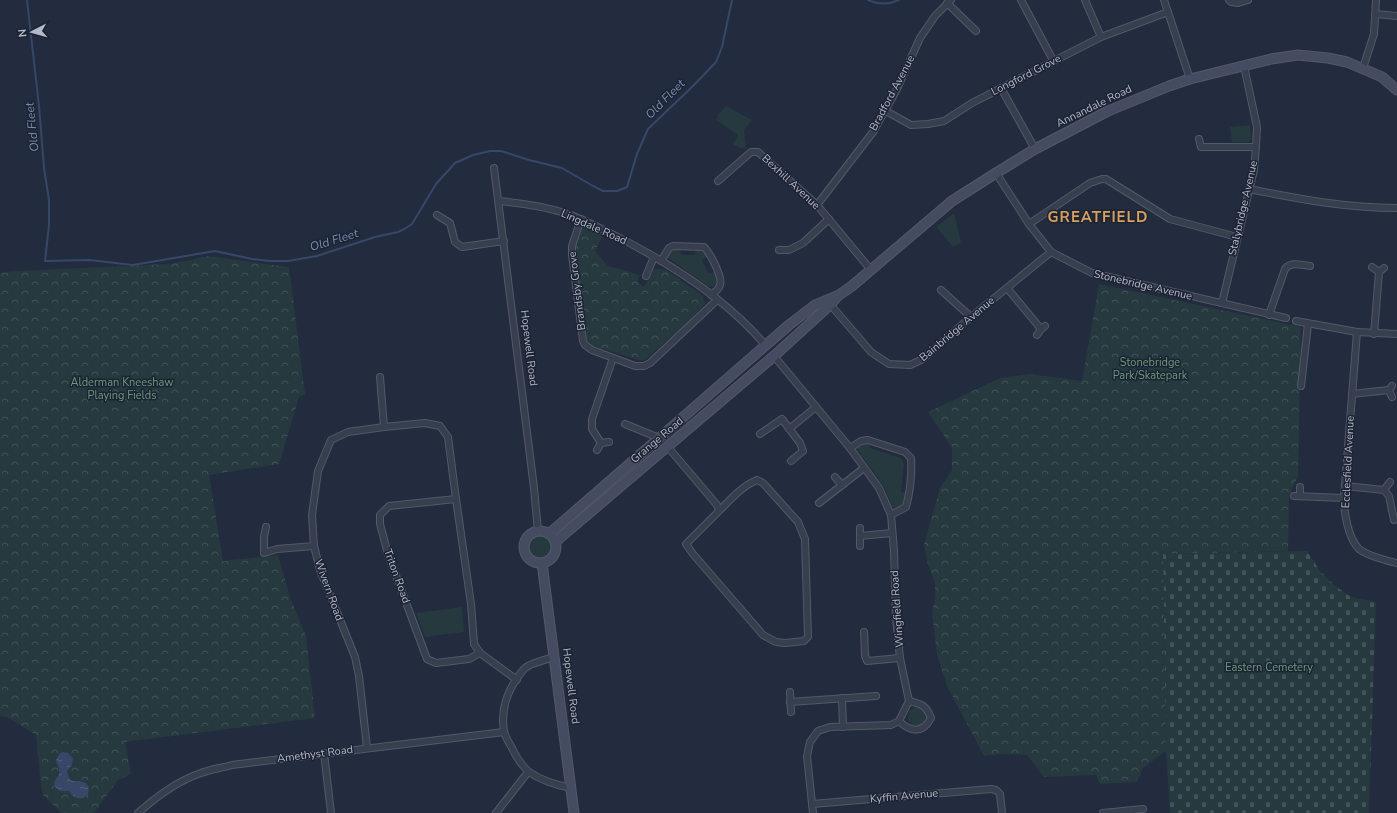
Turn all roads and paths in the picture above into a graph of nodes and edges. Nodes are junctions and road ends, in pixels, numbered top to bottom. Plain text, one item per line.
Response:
1 (1021, 0) edge
2 (1085, 0) edge
3 (1164, 0) edge
4 (1230, 0) edge
5 (1248, 0) edge
6 (1376, 0) edge
7 (949, 2) edge
8 (1168, 12) junction
9 (1376, 14) junction
10 (1397, 16) edge
11 (976, 31) dead end
12 (1101, 37) junction
13 (1053, 60) junction
14 (1244, 66) junction
15 (1363, 68) junction
16 (1190, 79) junction
17 (1001, 88) junction
18 (1397, 90) edge
19 (886, 111) junction
20 (1200, 139) dead end
21 (1256, 147) junction
22 (1036, 149) junction
23 (494, 168) dead end
24 (996, 173) junction
25 (718, 181) dead end
26 (1249, 189) junction
27 (499, 201) junction
28 (817, 205) junction
29 (1397, 208) edge
30 (437, 215) dead end
31 (581, 219) junction
32 (829, 219) junction
33 (1029, 224) junction
34 (1236, 237) junction
35 (504, 241) junction
36 (779, 250) dead end
37 (1051, 252) junction
38 (654, 257) junction
39 (661, 261) junction
40 (1310, 266) dead end
41 (1372, 267) dead end
42 (871, 270) junction
43 (646, 276) dead end
44 (1007, 288) junction
45 (941, 290) dead end
46 (712, 295) junction
47 (717, 300) junction
48 (829, 302) junction
49 (1222, 303) junction
50 (1269, 315) junction
51 (971, 317) junction
52 (1286, 318) dead end
53 (1296, 321) dead end
54 (1308, 324) junction
55 (1357, 332) junction
56 (1374, 334) junction
57 (1397, 334) edge
58 (1037, 335) dead end
59 (766, 346) junction
60 (774, 356) junction
61 (613, 358) junction
62 (380, 377) dead end
63 (1302, 386) dead end
64 (1352, 394) junction
65 (1392, 397) dead end
66 (816, 407) junction
67 (625, 424) dead end
68 (384, 427) junction
69 (789, 429) junction
70 (760, 434) dead end
71 (659, 438) junction
72 (609, 442) dead end
73 (601, 443) junction
74 (667, 446) junction
75 (850, 448) junction
76 (597, 450) dead end
77 (791, 461) dead end
78 (864, 468) junction
79 (835, 477) dead end
80 (1390, 482) dead end
81 (842, 485) junction
82 (1345, 486) junction
83 (1300, 487) dead end
84 (1384, 490) junction
85 (1344, 498) junction
86 (456, 499) junction
87 (820, 503) dead end
88 (719, 511) junction
89 (891, 515) junction
90 (1394, 520) dead end
91 (266, 527) dead end
92 (860, 528) dead end
93 (538, 531) junction
94 (892, 532) junction
95 (549, 534) junction
96 (860, 536) junction
97 (555, 542) junction
98 (314, 546) junction
99 (860, 546) dead end
100 (542, 563) junction
101 (1397, 563) edge
102 (864, 632) dead end
103 (480, 654) junction
104 (555, 657) junction
105 (900, 658) junction
106 (517, 680) junction
107 (790, 692) dead end
108 (876, 696) dead end
109 (842, 698) junction
110 (909, 701) junction
111 (790, 702) junction
112 (791, 712) dead end
113 (899, 721) junction
114 (843, 726) junction
115 (504, 732) junction
116 (367, 748) junction
117 (324, 753) junction
118 (528, 772) junction
119 (571, 788) junction
120 (812, 804) junction
121 (1142, 809) dead end
122 (138, 813) edge
123 (331, 813) edge
124 (496, 813) edge
125 (574, 813) edge
126 (813, 813) edge
127 (1002, 813) edge
128 (1102, 813) edge

1 - 13 street
2 - 12 street
3 - 8 street
4 - 5 street
6 - 9 street
7 - 11 street
7 - 19 street, Bradford Avenue
8 - 12 street, Longford Grove
8 - 16 street
9 - 10 street
9 - 15 street
12 - 13 street, Longford Grove
13 - 17 street, Longford Grove
14 - 15 street, Annandale Road
14 - 16 street, Annandale Road
14 - 21 street, Stalybridge Avenue
15 - 18 street, Annandale Road
16 - 22 street, Annandale Road
17 - 19 street, Longford Grove
17 - 22 street
19 - 28 street, Bradford Avenue
20 - 21 street
21 - 26 street, Stalybridge Avenue
22 - 24 street, Annandale Road
23 - 27 street, Hopewell Road
24 - 33 street, Stonebridge Avenue
24 - 42 street, Annandale Road
25 - 28 street, Bexhill Avenue
26 - 29 street
26 - 34 street, Stalybridge Avenue
27 - 31 street, Lingdale Road
27 - 35 street, Hopewell Road
28 - 32 street, Bexhill Avenue
30 - 35 street
31 - 38 street, Lingdale Road
31 - 61 street, Brandsby Grove
32 - 36 street
32 - 42 street, Bexhill Avenue
33 - 34 street
33 - 37 street, Stonebridge Avenue
34 - 49 street, Stalybridge Avenue
35 - 93 street, Hopewell Road
37 - 44 street, Bainbridge Avenue
37 - 49 street, Stonebridge Avenue
38 - 39 street, Lingdale Road
38 - 43 street
39 - 46 street, Lingdale Road
39 - 46 street
40 - 50 street
41 - 56 street
42 - 48 street, Annandale Road
44 - 51 street, Bainbridge Avenue
44 - 58 street
45 - 51 street
46 - 47 street, Lingdale Road
47 - 59 street, Lingdale Road
47 - 61 street, Brandsby Grove
48 - 51 street, Bainbridge Avenue
48 - 59 street, Annandale Road
48 - 60 street, Annandale Road
49 - 50 street, Stonebridge Avenue
50 - 52 street, Stonebridge Avenue
53 - 54 street
54 - 55 street
54 - 63 street
55 - 56 street
55 - 64 street, Ecclesfield Avenue
56 - 57 street
59 - 71 street, Grange Road
60 - 66 street, Wingfield Road
60 - 74 street, Grange Road
61 - 73 street
62 - 68 street
64 - 65 street
64 - 82 street, Ecclesfield Avenue
66 - 69 street
66 - 75 street, Wingfield Road
67 - 71 street, Grange Road
68 - 86 street, Wivern Road
68 - 98 street, Wivern Road
69 - 70 street
69 - 77 street
71 - 74 street
71 - 95 street, Grange Road
72 - 73 street
73 - 76 street
74 - 88 street
74 - 97 street, Grange Road
75 - 78 street, Wingfield Road
75 - 89 street
78 - 81 street
78 - 89 street, Wingfield Road
79 - 81 street
80 - 84 street
81 - 87 street
82 - 84 street
82 - 85 street, Ecclesfield Avenue
83 - 85 street
84 - 90 street
85 - 101 street, Ecclesfield Avenue
86 - 103 street, Wivern Road
86 - 103 street, Triton Road
88 - 88 street
89 - 94 street, Wingfield Road
91 - 98 street
92 - 96 street
93 - 95 street
93 - 100 street
94 - 96 street
94 - 105 street, Wingfield Road
95 - 97 street
96 - 99 street
97 - 100 street
98 - 116 street, Wivern Road
100 - 104 street, Hopewell Road
102 - 105 street
103 - 106 street
104 - 106 street
104 - 119 street, Hopewell Road
105 - 110 street, Wingfield Road
106 - 115 street
107 - 111 street
108 - 109 street
109 - 111 street
109 - 114 street
110 - 113 street
110 - 113 street
111 - 112 street
113 - 114 street
114 - 120 street
115 - 116 street, Amethyst Road
115 - 118 street
116 - 117 street, Amethyst Road
117 - 122 street, Amethyst Road
117 - 123 street
118 - 119 street
118 - 124 street
119 - 125 street, Hopewell Road
120 - 126 street
120 - 127 street, Kyffin Avenue
121 - 128 street

